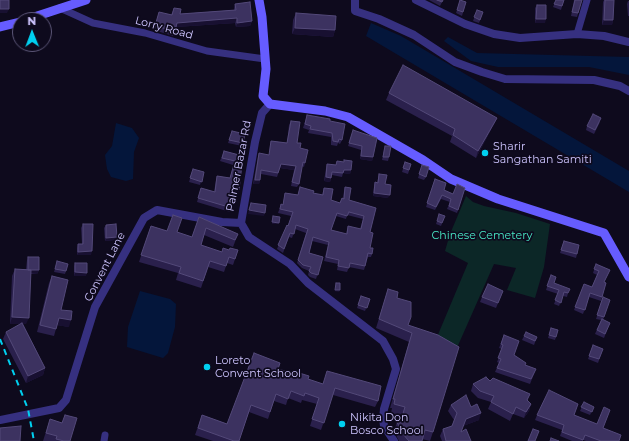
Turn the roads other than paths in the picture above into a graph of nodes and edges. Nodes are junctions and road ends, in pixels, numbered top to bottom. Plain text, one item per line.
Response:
1 (86, 0) edge
2 (259, 0) edge
3 (355, 0) edge
4 (416, 0) edge
5 (587, 0) edge
6 (60, 8) junction
7 (48, 12) edge
8 (12, 24) edge
9 (0, 28) edge
10 (577, 34) junction
11 (629, 42) edge
12 (265, 59) junction
13 (629, 91) edge
14 (270, 104) junction
15 (241, 223) junction
16 (629, 277) edge
17 (0, 420) edge
18 (394, 441) edge

1 - 6 main road
2 - 12 main road
3 - 13 street
4 - 10 street
5 - 10 street
6 - 7 main road
6 - 12 street, Lorry Road
8 - 9 main road
10 - 11 street
12 - 14 main road
14 - 15 street, Palmer Bazar Rd
14 - 16 main road
15 - 17 street, Convent Lane
15 - 18 street

